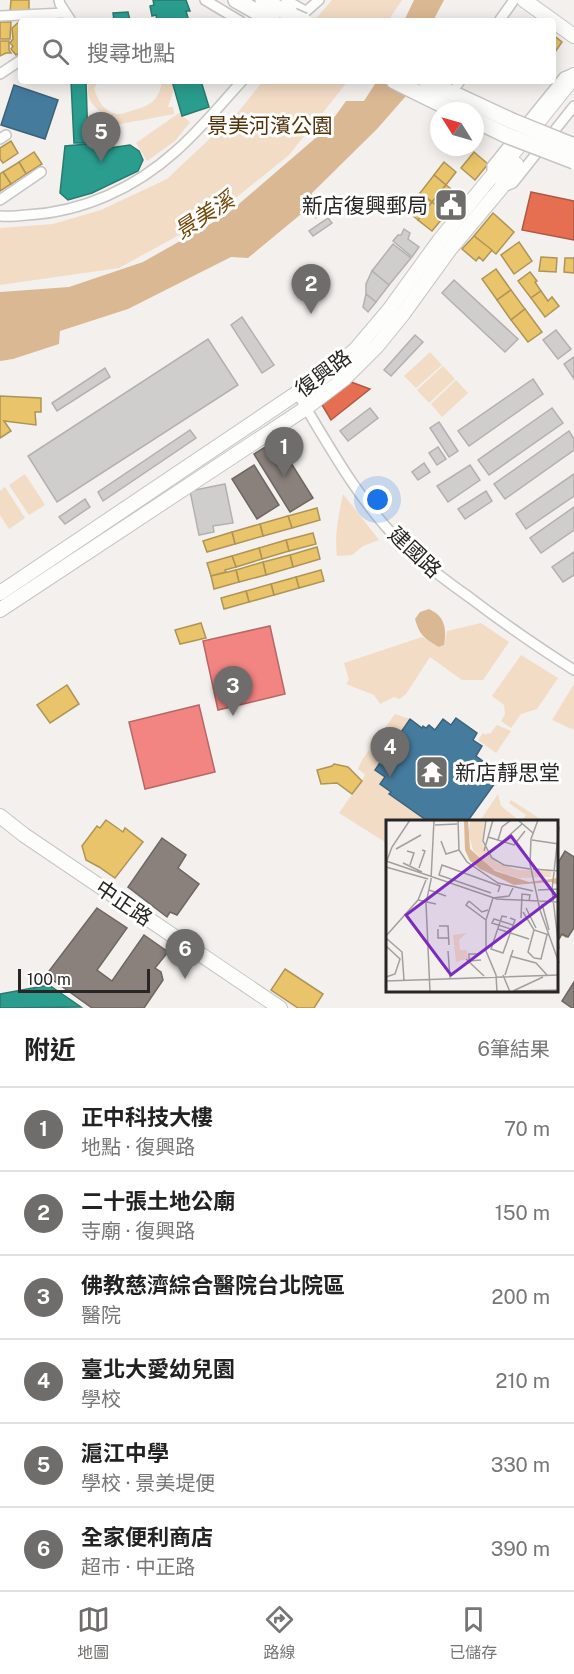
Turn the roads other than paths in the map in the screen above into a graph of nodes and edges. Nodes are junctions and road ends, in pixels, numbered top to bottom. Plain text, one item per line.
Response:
1 (59, 0) edge
2 (205, 0) edge
3 (236, 0) edge
4 (263, 0) edge
5 (286, 0) edge
6 (319, 0) edge
7 (514, 0) edge
8 (524, 0) edge
9 (0, 16) edge
10 (301, 16) edge
11 (68, 17) edge
12 (235, 18) edge
13 (268, 18) edge
14 (501, 18) edge
15 (549, 18) edge
16 (556, 23) edge
17 (574, 36) edge
18 (18, 62) edge
19 (0, 74) edge
20 (574, 74) edge
21 (239, 84) edge
22 (400, 84) edge
23 (431, 84) edge
24 (574, 93) edge
25 (437, 102) edge
26 (574, 106) edge
27 (484, 122) edge
28 (509, 128) junction
29 (574, 146) edge
30 (574, 161) edge
31 (40, 172) dead end
32 (501, 188) junction
33 (0, 200) edge
34 (0, 216) edge
35 (297, 393) junction
36 (306, 408) junction
37 (0, 593) edge
38 (0, 610) edge
39 (574, 670) edge
40 (0, 816) edge
41 (280, 1008) edge

1 - 11 street
2 - 12 street
3 - 13 main road
4 - 10 main road
5 - 10 street
6 - 10 street
7 - 14 street
8 - 15 main road
9 - 11 street
16 - 17 main road
18 - 19 street
20 - 35 main road, 復興路
21 - 34 street
22 - 25 main road
23 - 28 main road
24 - 32 main road, 復興路
26 - 32 street
27 - 28 main road
28 - 29 main road, bridge
28 - 30 main road, bridge
31 - 33 street
32 - 36 main road, 復興路
35 - 36 street, 建國路
35 - 37 main road, 復興路
36 - 38 main road, 復興路
36 - 39 street, 建國路
40 - 41 main road, 中正路

